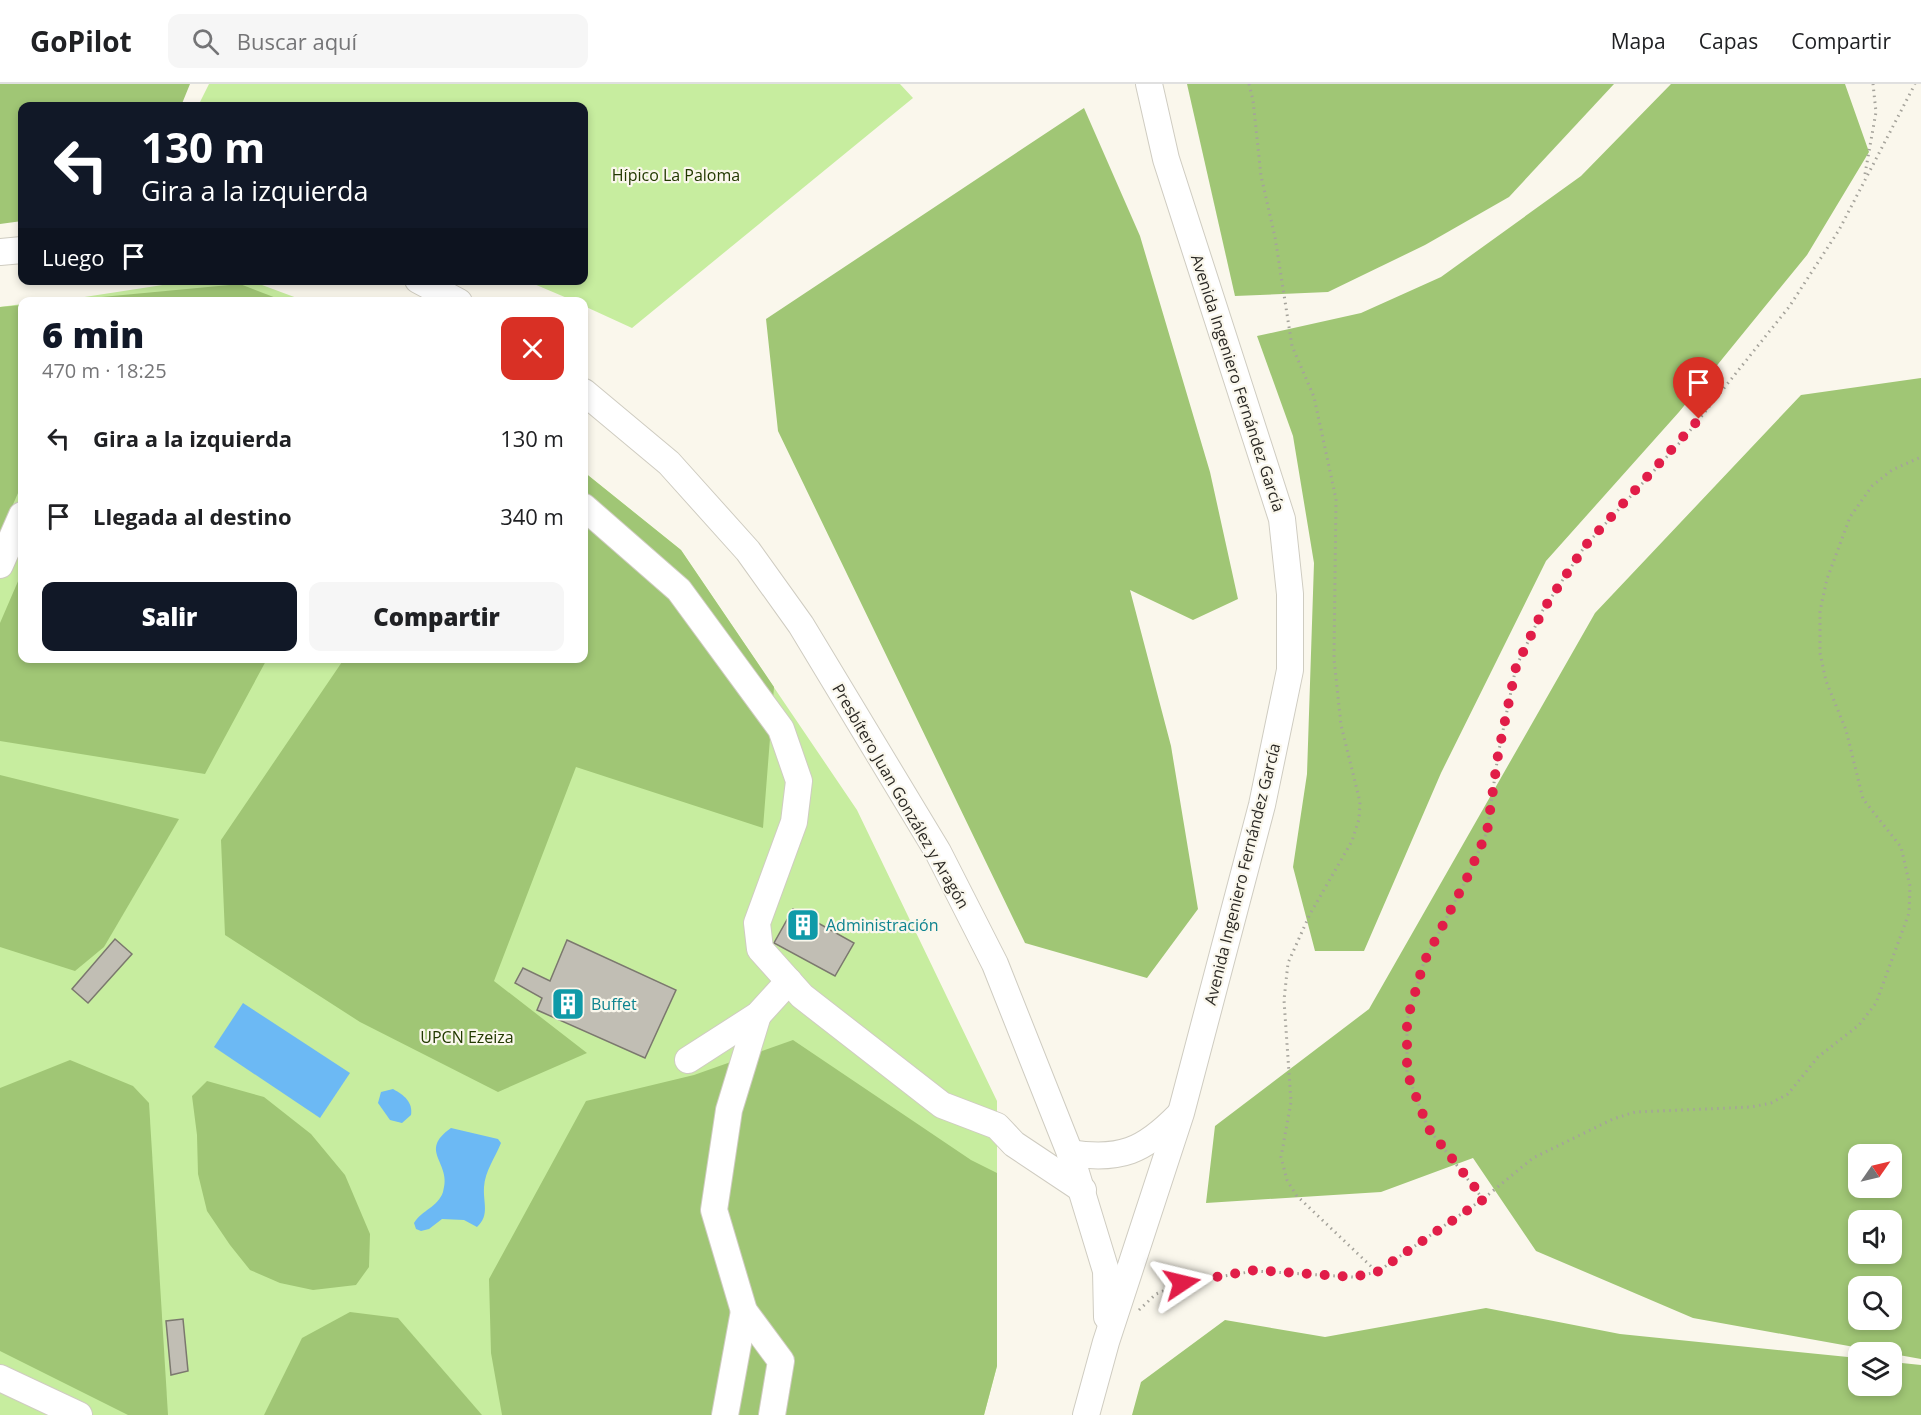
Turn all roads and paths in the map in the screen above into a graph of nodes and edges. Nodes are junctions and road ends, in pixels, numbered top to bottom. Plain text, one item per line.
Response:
1 (1149, 84) edge
2 (1248, 84) edge
3 (1873, 84) edge
4 (1915, 84) edge
5 (1865, 176) junction
6 (18, 250) edge
7 (0, 252) edge
8 (427, 285) edge
9 (450, 297) edge
10 (588, 395) edge
11 (1921, 457) edge
12 (588, 510) edge
13 (18, 524) edge
14 (0, 565) edge
15 (789, 981) junction
16 (758, 1015) junction
17 (688, 1060) dead end
18 (1181, 1113) junction
19 (1070, 1153) junction
20 (1083, 1190) junction
21 (1484, 1199) junction
22 (1377, 1272) junction
23 (744, 1311) junction
24 (1131, 1318) dead end
25 (1106, 1342) junction
26 (0, 1378) edge
27 (79, 1415) edge
28 (725, 1415) edge
29 (772, 1415) edge
30 (1086, 1415) edge

1 - 18 street, Avenida Ingeniero Fernández García
2 - 22 path
3 - 5 path
4 - 5 path
5 - 21 path
6 - 7 street
8 - 9 street
10 - 19 street, Presbítero Juan González y Aragón
11 - 21 path
12 - 15 street
13 - 14 street
15 - 16 street
15 - 20 street
16 - 17 street
16 - 23 street
18 - 19 street
18 - 25 street, Avenida Ingeniero Fernández García
19 - 20 street, Presbítero Juan González y Aragón
20 - 25 street, Presbítero Juan González y Aragón
21 - 22 path
22 - 24 path
23 - 28 street
23 - 29 street
25 - 30 street, Avenida Ingeniero Fernández García
26 - 27 street

